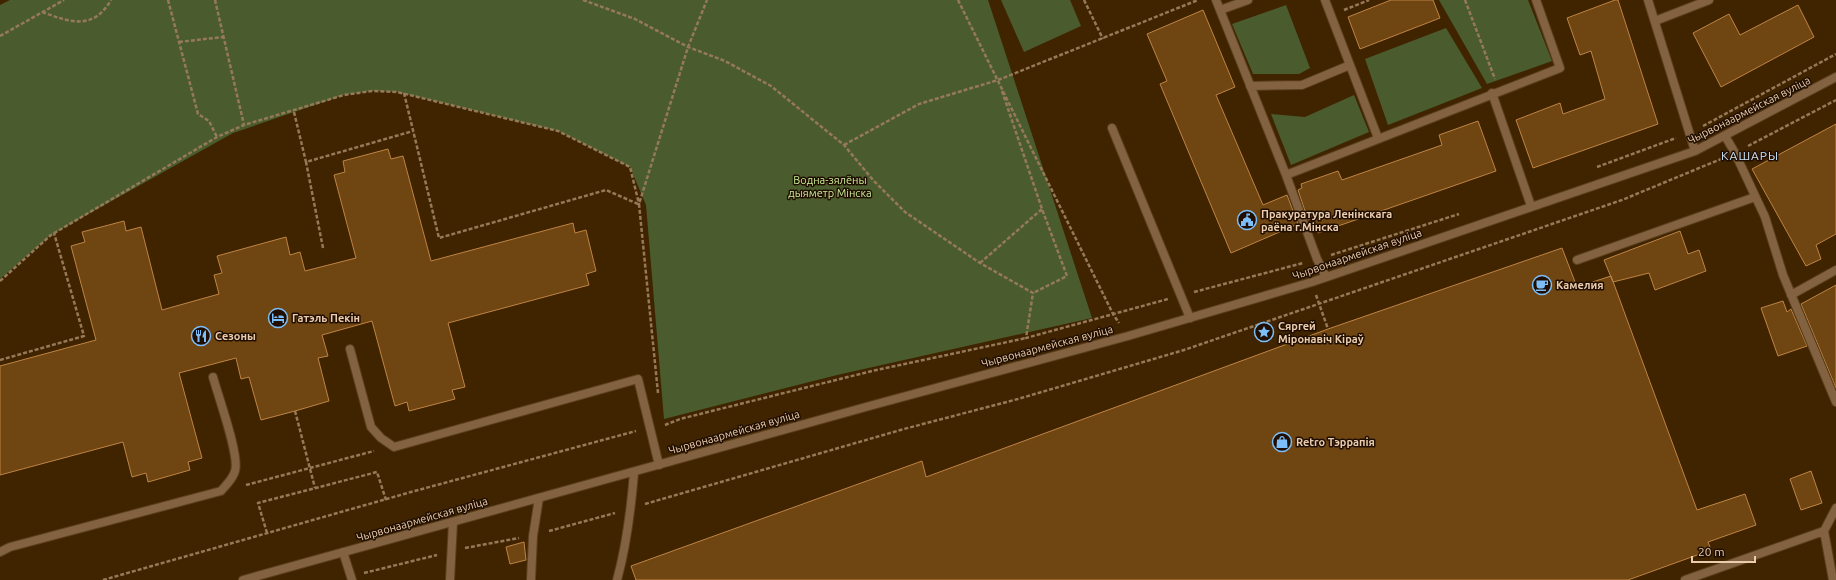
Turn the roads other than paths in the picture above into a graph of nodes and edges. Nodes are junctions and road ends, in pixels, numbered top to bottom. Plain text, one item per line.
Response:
1 (1216, 0) edge
2 (1248, 0) edge
3 (1325, 0) edge
4 (1536, 0) edge
5 (1648, 0) edge
6 (1709, 0) edge
7 (1220, 10) junction
8 (1655, 21) junction
9 (1350, 65) junction
10 (1836, 77) edge
11 (1250, 86) junction
12 (1495, 92) junction
13 (1112, 128) dead end
14 (1725, 136) junction
15 (1378, 138) junction
16 (1696, 151) junction
17 (1286, 175) junction
18 (1755, 197) junction
19 (1531, 206) junction
20 (1577, 260) dead end
21 (1836, 270) edge
22 (1326, 277) junction
23 (1791, 295) junction
24 (1190, 318) junction
25 (350, 349) dead end
26 (213, 377) dead end
27 (1836, 402) edge
28 (659, 465) junction
29 (634, 473) junction
30 (539, 498) junction
31 (1836, 508) edge
32 (453, 522) junction
33 (1824, 531) junction
34 (0, 552) edge
35 (344, 552) junction
36 (262, 578) edge
37 (352, 578) edge
38 (243, 580) edge
39 (450, 580) edge
40 (531, 580) edge
41 (618, 580) edge
42 (1685, 580) edge
43 (1833, 580) edge

1 - 7 street
2 - 7 street
3 - 9 street
4 - 12 street
5 - 8 street
6 - 8 street
7 - 11 street
8 - 16 street
9 - 11 street
9 - 15 street
10 - 14 street, Чырвонаармейская вуліца
11 - 17 street
12 - 15 street
12 - 19 street
13 - 24 street
14 - 16 street, Чырвонаармейская вуліца
14 - 18 street
15 - 17 street
16 - 19 street, Чырвонаармейская вуліца
17 - 22 street
18 - 20 street
18 - 23 street
19 - 22 street, Чырвонаармейская вуліца
21 - 23 street
22 - 24 street, Чырвонаармейская вуліца
23 - 27 street
24 - 28 street, Чырвонаармейская вуліца
25 - 28 street
26 - 34 street
28 - 29 street, Чырвонаармейская вуліца
29 - 30 street, Чырвонаармейская вуліца
29 - 41 street
30 - 32 street, Чырвонаармейская вуліца
30 - 40 street
31 - 33 street
32 - 35 street, Чырвонаармейская вуліца
32 - 39 street
33 - 42 street
33 - 43 street
35 - 36 street, Чырвонаармейская вуліца
35 - 37 street
36 - 38 street, Чырвонаармейская вуліца

